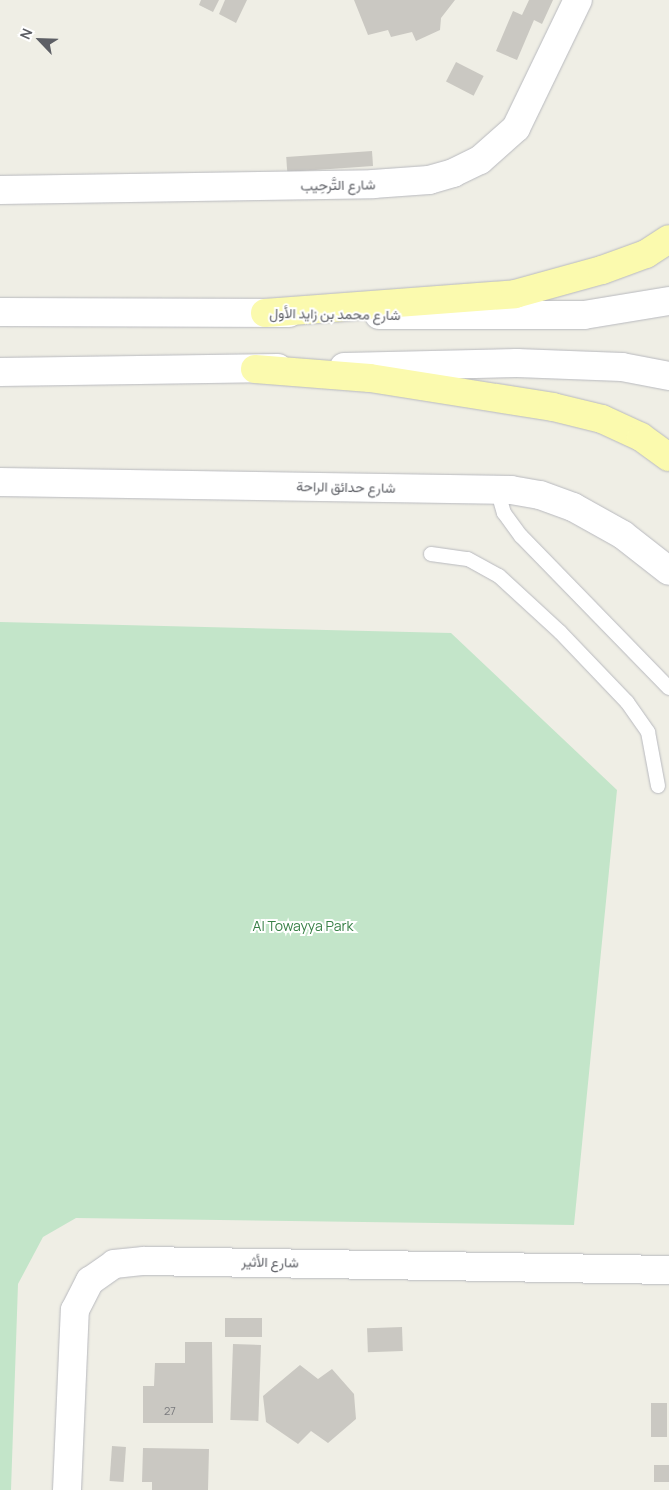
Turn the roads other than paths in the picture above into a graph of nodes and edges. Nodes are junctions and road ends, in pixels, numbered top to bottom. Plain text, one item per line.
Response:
1 (578, 0) edge
2 (0, 190) edge
3 (669, 239) edge
4 (669, 301) edge
5 (0, 312) edge
6 (265, 313) junction
7 (254, 368) junction
8 (0, 372) edge
9 (669, 376) edge
10 (669, 457) edge
11 (0, 482) edge
12 (497, 489) junction
13 (431, 554) dead end
14 (669, 571) edge
15 (669, 688) edge
16 (658, 786) dead end
17 (669, 1270) edge
18 (67, 1490) edge

1 - 2 street, شارع التَّرحِيب
3 - 6 main road
4 - 6 street, شارع محمد بن زايد الأول
5 - 6 street, شارع محمد بن زايد الأول
7 - 8 street
7 - 9 street
7 - 10 main road
11 - 12 street, شارع حدائق الراحة
12 - 14 street, شارع حدائق الراحة
12 - 15 lane
13 - 16 lane
17 - 18 street, شارع الأثير

